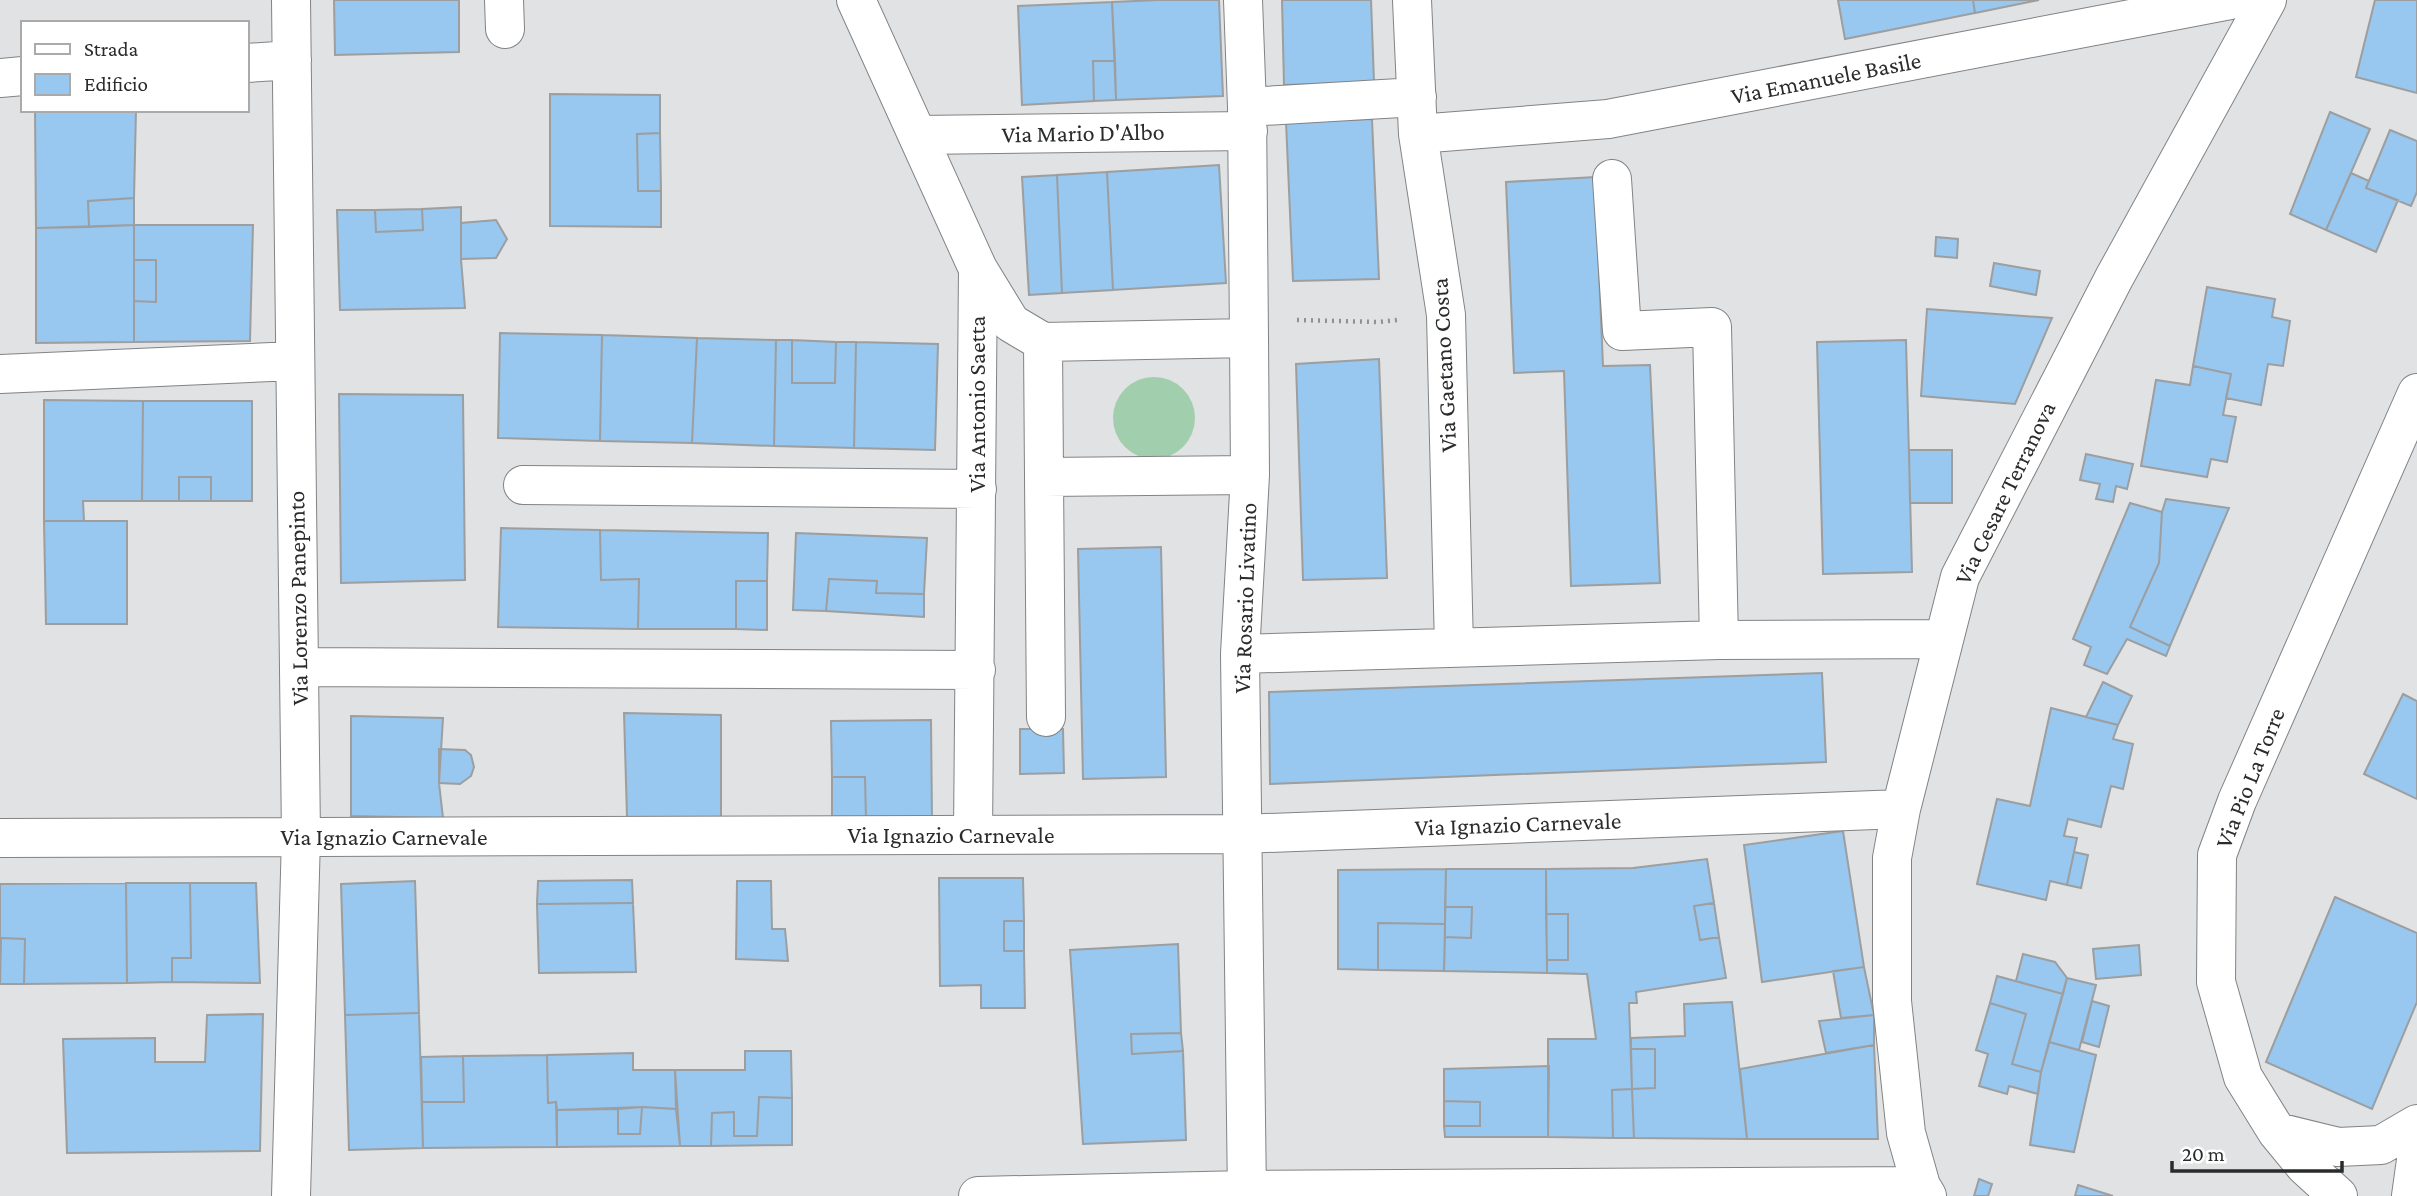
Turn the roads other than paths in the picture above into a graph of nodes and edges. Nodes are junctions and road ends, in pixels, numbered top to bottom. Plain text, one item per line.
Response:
1 (291, 0) edge
2 (856, 0) edge
3 (1243, 0) edge
4 (1412, 0) edge
5 (2230, 0) edge
6 (2267, 0) edge
7 (292, 60) junction
8 (248, 63) edge
9 (21, 76) edge
10 (0, 78) edge
11 (1418, 116) junction
12 (1248, 119) junction
13 (918, 135) junction
14 (1612, 179) dead end
15 (978, 269) junction
16 (1249, 329) junction
17 (1043, 342) junction
18 (295, 361) junction
19 (0, 374) edge
20 (2417, 393) edge
21 (1250, 475) junction
22 (1044, 477) junction
23 (523, 485) dead end
24 (977, 489) junction
25 (1944, 639) junction
26 (1719, 640) junction
27 (1454, 648) junction
28 (1240, 654) junction
29 (299, 667) junction
30 (976, 670) junction
31 (1046, 717) dead end
32 (1901, 809) junction
33 (1241, 834) junction
34 (974, 835) junction
35 (301, 837) junction
36 (0, 838) edge
37 (2417, 1124) edge
38 (2277, 1132) junction
39 (2417, 1153) edge
40 (1924, 1191) edge
41 (1247, 1193) edge
42 (290, 1196) edge
43 (978, 1196) edge
44 (2338, 1196) edge
45 (2411, 1196) edge

1 - 7 street, Via Lorenzo Panepinto
2 - 13 street, Via Antonio Saetta
3 - 12 street, Via Rosario Livatino
4 - 11 street, Via Gaetano Costa
5 - 11 street, Via Emanuele Basile
6 - 25 street, Via Cesare Terranova
7 - 8 street
7 - 18 street, Via Lorenzo Panepinto
9 - 10 street
11 - 12 street, Via Emanuele Basile
11 - 27 street, Via Gaetano Costa
12 - 13 street, Via Mario D'Albo
12 - 16 street, Via Rosario Livatino
13 - 15 street, Via Antonio Saetta
14 - 26 street
15 - 17 street
15 - 24 street, Via Antonio Saetta
16 - 17 street
16 - 21 street, Via Rosario Livatino
17 - 22 street
18 - 19 street
18 - 29 street, Via Lorenzo Panepinto
20 - 38 street, Via Pio La Torre
21 - 22 street
21 - 28 street, Via Rosario Livatino
22 - 31 street
23 - 24 street
24 - 30 street, Via Antonio Saetta
25 - 26 street
25 - 32 street, Via Cesare Terranova
26 - 27 street
27 - 28 street
28 - 33 street, Via Rosario Livatino
29 - 30 street
29 - 35 street, Via Lorenzo Panepinto
30 - 34 street, Via Antonio Saetta
32 - 33 street, Via Ignazio Carnevale
32 - 40 street, Via Cesare Terranova
33 - 34 street, Via Ignazio Carnevale
33 - 41 street, Via Rosario Livatino
34 - 35 street, Via Ignazio Carnevale
35 - 36 street, Via Ignazio Carnevale
35 - 42 street, Via Lorenzo Panepinto
37 - 38 street
38 - 44 street, Via Pio La Torre
39 - 45 street
40 - 41 street
41 - 43 street

